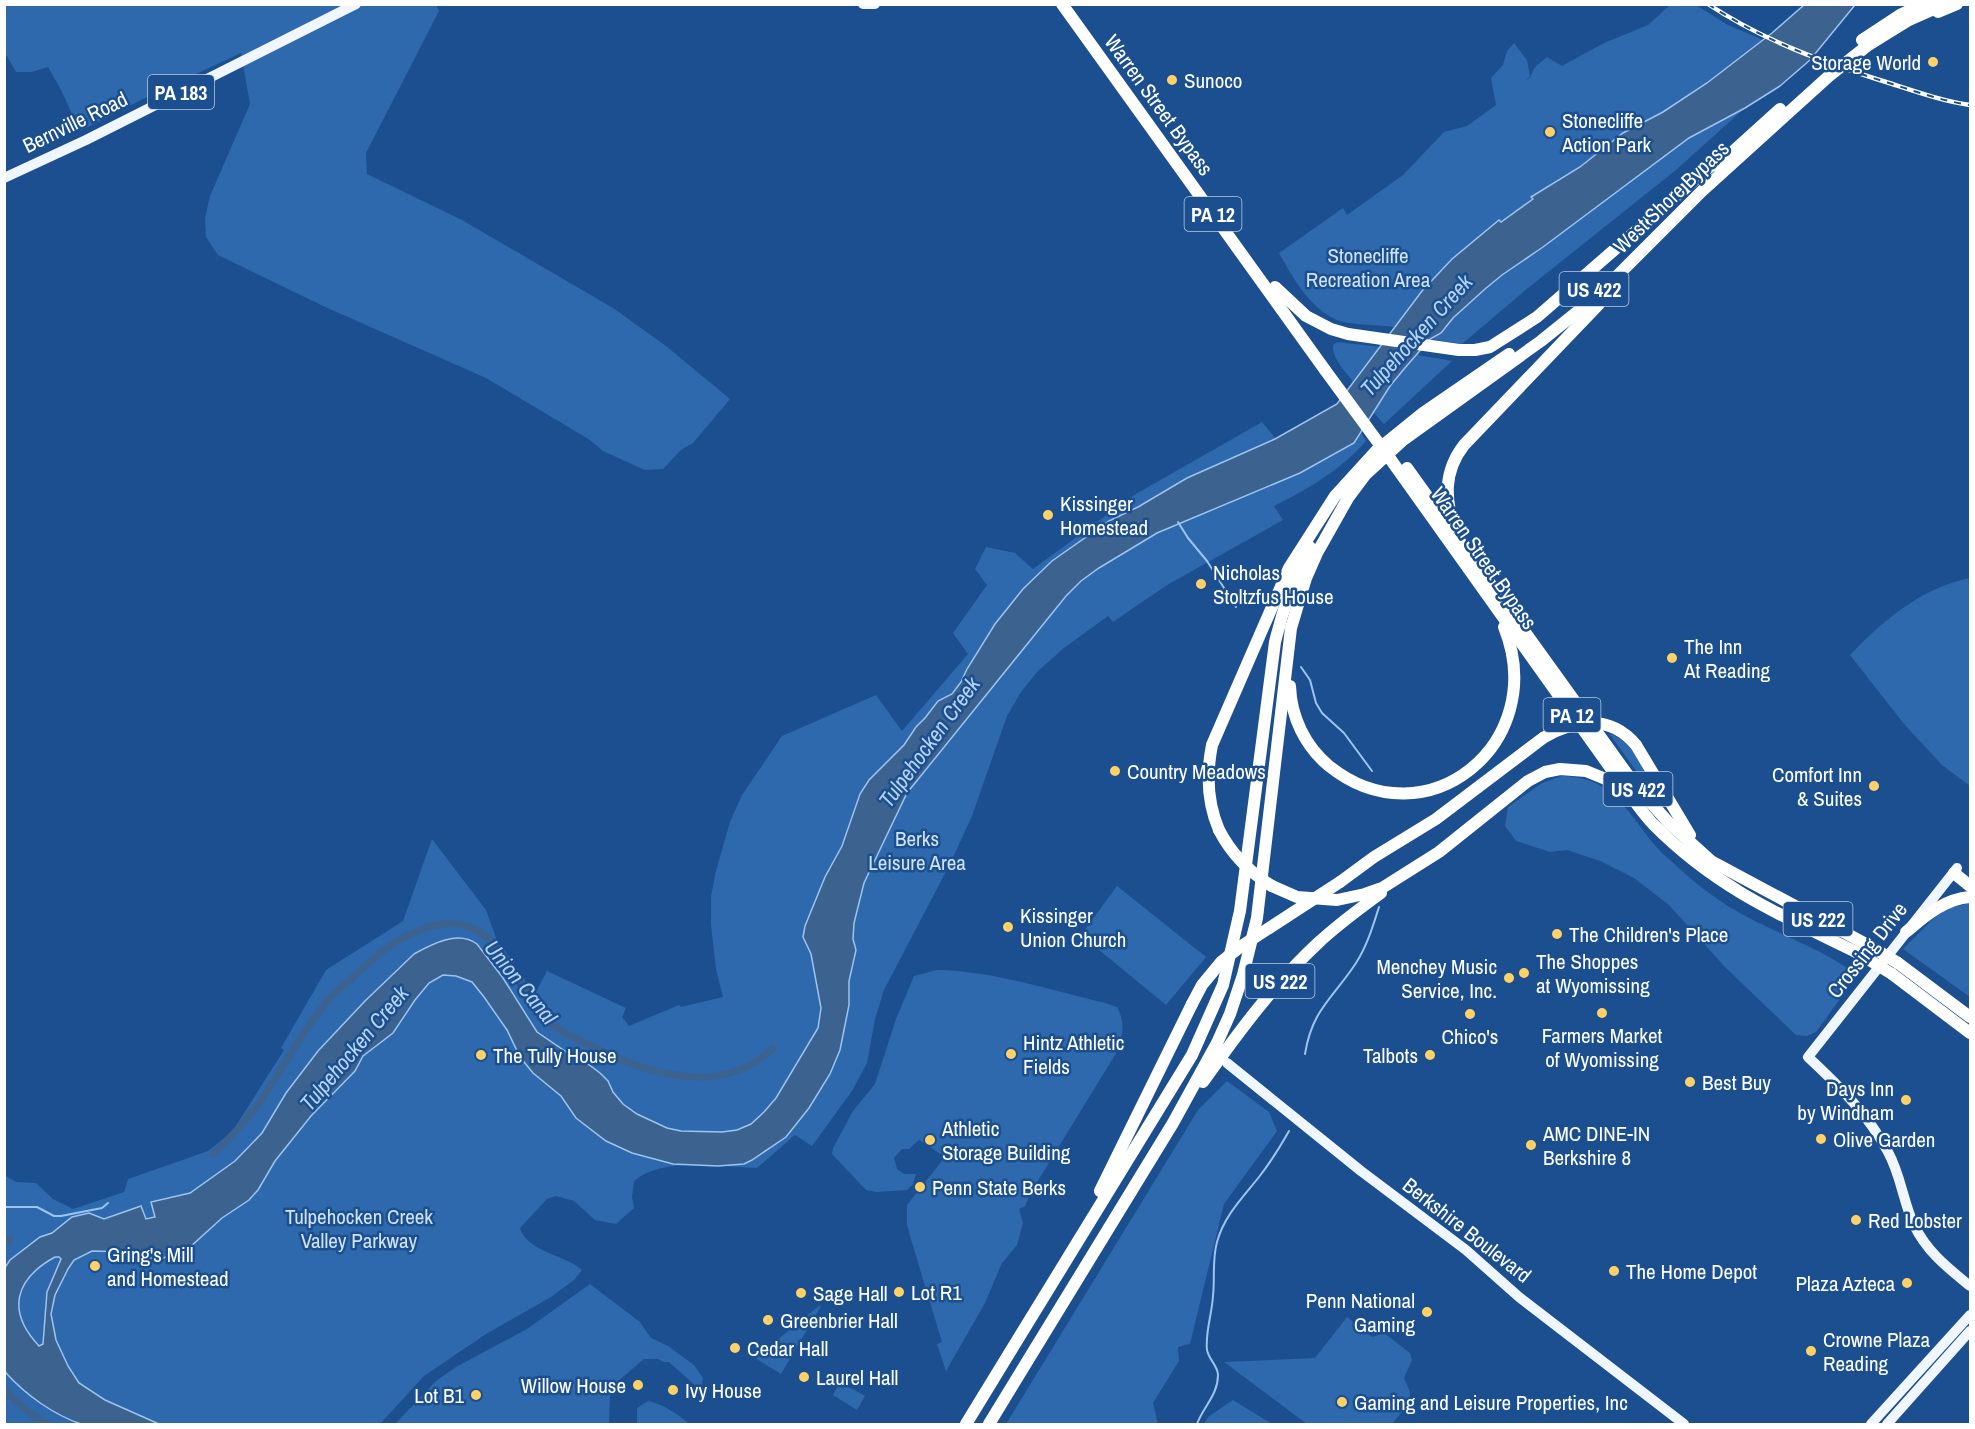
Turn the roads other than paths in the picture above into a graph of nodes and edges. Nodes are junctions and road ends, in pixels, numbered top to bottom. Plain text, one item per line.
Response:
1 (356, 4) edge
2 (863, 4) edge
3 (875, 4) edge
4 (1062, 4) edge
5 (1072, 4) edge
6 (1911, 4) edge
7 (1923, 4) edge
8 (1945, 4) edge
9 (1957, 4) edge
10 (1890, 32) junction
11 (1863, 39) junction
12 (1809, 84) junction
13 (4, 178) edge
14 (1649, 245) junction
15 (1272, 290) junction
16 (1394, 458) junction
17 (1358, 469) junction
18 (1459, 540) junction
19 (1494, 606) junction
20 (1292, 628) junction
21 (1652, 823) junction
22 (1416, 867) junction
23 (1956, 870) junction
24 (1971, 878) edge
25 (1971, 886) edge
26 (1771, 894) junction
27 (1971, 897) edge
28 (1905, 932) junction
29 (1862, 949) junction
30 (1899, 969) junction
31 (1905, 984) junction
32 (1971, 1010) edge
33 (1971, 1017) edge
34 (1971, 1032) edge
35 (1971, 1042) edge
36 (1227, 1063) dead end
37 (1173, 1123) junction
38 (1971, 1286) edge
39 (1046, 1294) junction
40 (1971, 1315) edge
41 (1971, 1331) edge
42 (966, 1425) edge
43 (989, 1425) edge
44 (1684, 1425) edge
45 (1871, 1425) edge
46 (1887, 1425) edge

1 - 13 main road, Bernville Road / PA 183
2 - 3 main road
4 - 15 highway, Warren Street Bypass / PA 12
5 - 15 highway, Warren Street Bypass / PA 12
6 - 11 highway
7 - 11 highway, West Shore Bypass / US 422
8 - 10 highway, West Shore Bypass / US 422
9 - 10 highway
10 - 14 highway, West Shore Bypass / US 422
11 - 12 highway, West Shore Bypass / US 422
12 - 15 highway
12 - 17 highway, West Shore Bypass / US 422
14 - 18 highway, US 422
14 - 20 highway, West Shore Bypass
15 - 16 highway, Warren Street Bypass / PA 12
16 - 18 highway, Warren Street Bypass / PA 12
16 - 19 highway, Warren Street Bypass / PA 12
17 - 22 highway, US 422, bridge
17 - 39 highway
18 - 26 highway, Warren Street Bypass / US 422
19 - 20 highway
19 - 21 highway, Warren Street Bypass / PA 12
20 - 37 highway
21 - 22 highway, US 222
21 - 29 highway, Warren Street Bypass / US 222
22 - 37 highway, US 222
23 - 24 highway
23 - 25 highway
23 - 28 main road, Crossing Drive
26 - 29 highway, Warren Street Bypass / US 222
26 - 39 highway, US 222, bridge
27 - 28 highway
28 - 38 main road, Crossing Drive
29 - 30 highway, Warren Street Bypass / US 222, bridge
30 - 31 highway, Warren Street Bypass / US 222
30 - 32 highway
30 - 33 highway, Warren Street Bypass / US 222
31 - 34 highway, Warren Street Bypass / US 222
31 - 35 highway
36 - 44 main road, Berkshire Boulevard
37 - 43 highway, US 222
39 - 42 highway, US 222
40 - 45 main road
41 - 46 main road

